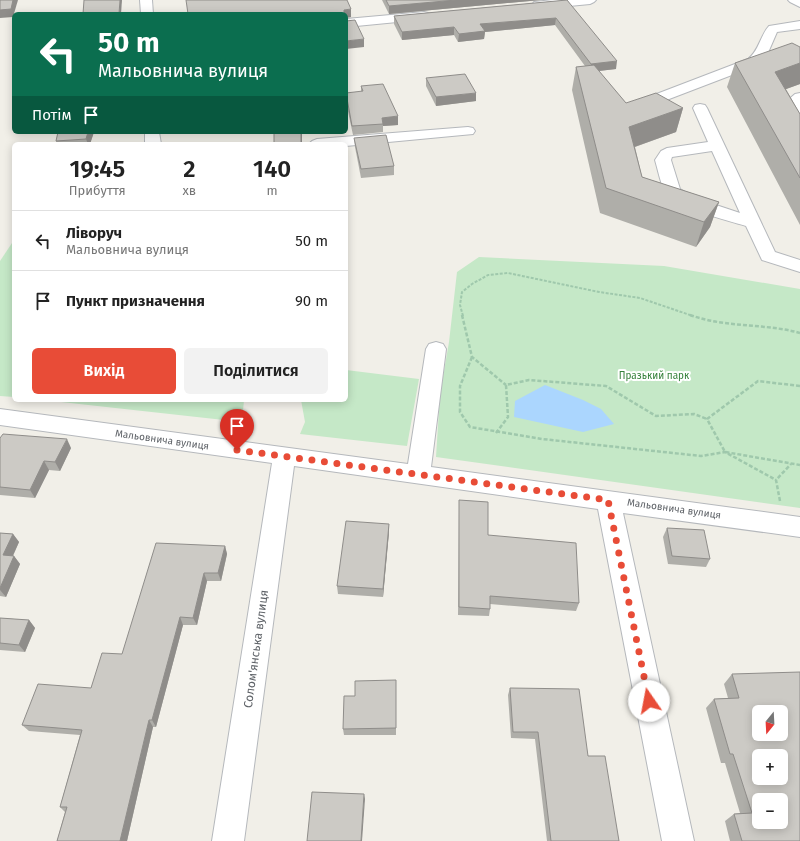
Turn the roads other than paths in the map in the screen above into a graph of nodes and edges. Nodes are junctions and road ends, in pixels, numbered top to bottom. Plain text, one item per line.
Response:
1 (146, 0) edge
2 (590, 0) edge
3 (794, 0) edge
4 (800, 4) edge
5 (527, 6) edge
6 (147, 12) edge
7 (432, 15) edge
8 (348, 23) edge
9 (800, 25) edge
10 (800, 97) edge
11 (638, 106) edge
12 (700, 108) dead end
13 (800, 114) edge
14 (468, 131) dead end
15 (340, 142) edge
16 (717, 146) junction
17 (753, 223) junction
18 (800, 266) edge
19 (436, 349) dead end
20 (0, 417) edge
21 (284, 457) junction
22 (418, 475) junction
23 (608, 500) junction
24 (792, 526) edge
25 (228, 841) edge
26 (678, 841) edge

1 - 6 street
2 - 5 street
3 - 4 street
7 - 8 street
9 - 11 street
10 - 13 street
12 - 16 street
14 - 15 street
16 - 17 street
16 - 17 street
17 - 18 street
19 - 22 street
20 - 21 street, Мальовнича вулиця
21 - 22 street, Мальовнича вулиця
21 - 25 street, Солом'янська вулиця
22 - 23 street, Мальовнича вулиця
23 - 24 street, Мальовнича вулиця
23 - 26 street

